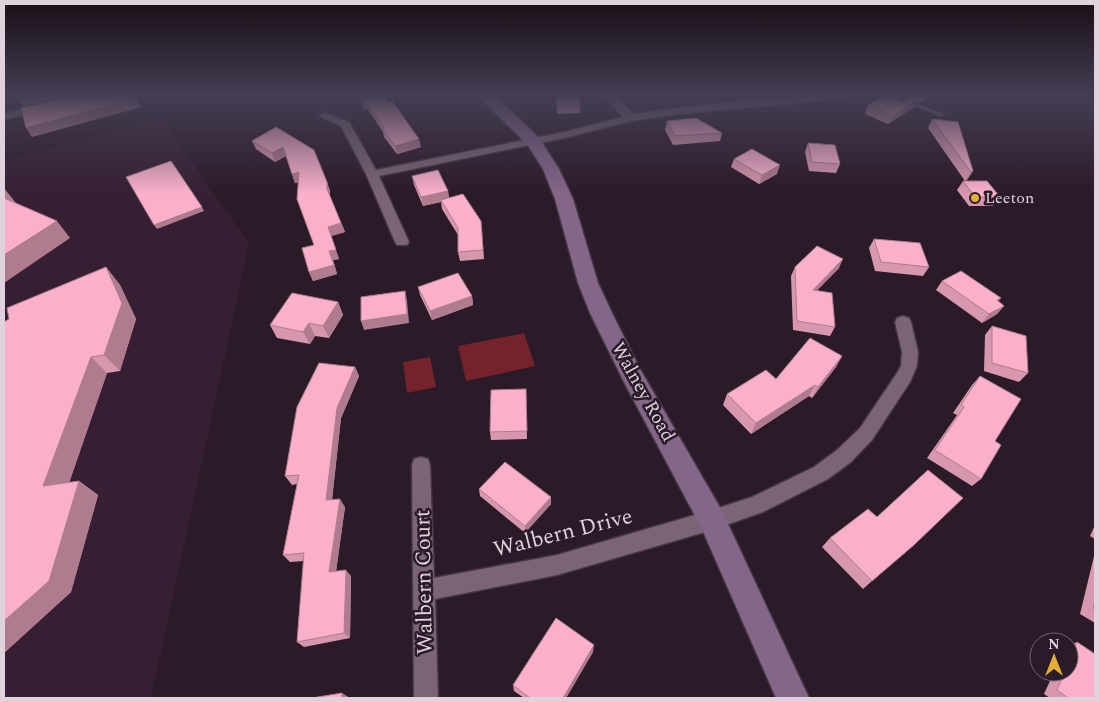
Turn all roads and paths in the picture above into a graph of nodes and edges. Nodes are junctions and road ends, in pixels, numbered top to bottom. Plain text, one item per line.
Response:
1 (348, 129) edge
2 (521, 129) edge
3 (585, 129) edge
4 (533, 141) junction
5 (372, 174) junction
6 (402, 242) dead end
7 (902, 322) dead end
8 (422, 465) dead end
9 (712, 520) junction
10 (425, 590) junction
11 (426, 698) edge
12 (793, 698) edge

1 - 5 street
2 - 4 main road, Walney Road
3 - 4 street
4 - 5 street
4 - 9 main road, Walney Road
5 - 6 street
7 - 9 street, Walbern Drive
8 - 10 street, Walbern Court
9 - 10 street, Walbern Drive
9 - 12 main road, Walney Road
10 - 11 street, Walbern Court

